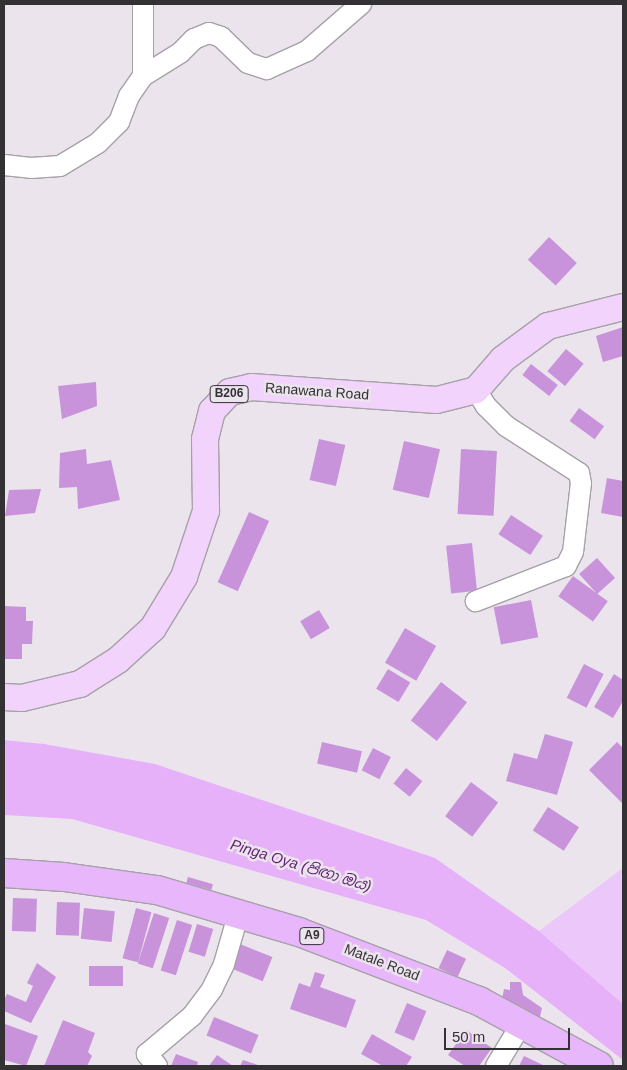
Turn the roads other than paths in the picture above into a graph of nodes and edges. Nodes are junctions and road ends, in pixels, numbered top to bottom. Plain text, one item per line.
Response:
1 (143, 4) edge
2 (361, 4) edge
3 (143, 76) junction
4 (4, 165) edge
5 (623, 307) edge
6 (476, 390) junction
7 (476, 601) dead end
8 (4, 697) edge
9 (4, 873) edge
10 (239, 912) junction
11 (522, 1023) junction
12 (157, 1066) edge
13 (496, 1066) edge
14 (599, 1066) edge

1 - 3 street
2 - 3 street
3 - 4 street
5 - 6 main road
6 - 7 street
6 - 8 main road, Ranawana Road / B206
9 - 10 highway, Matale Road / A9
10 - 11 highway, Matale Road / A9
10 - 12 street
11 - 13 street
11 - 14 highway, Matale Road / A9

